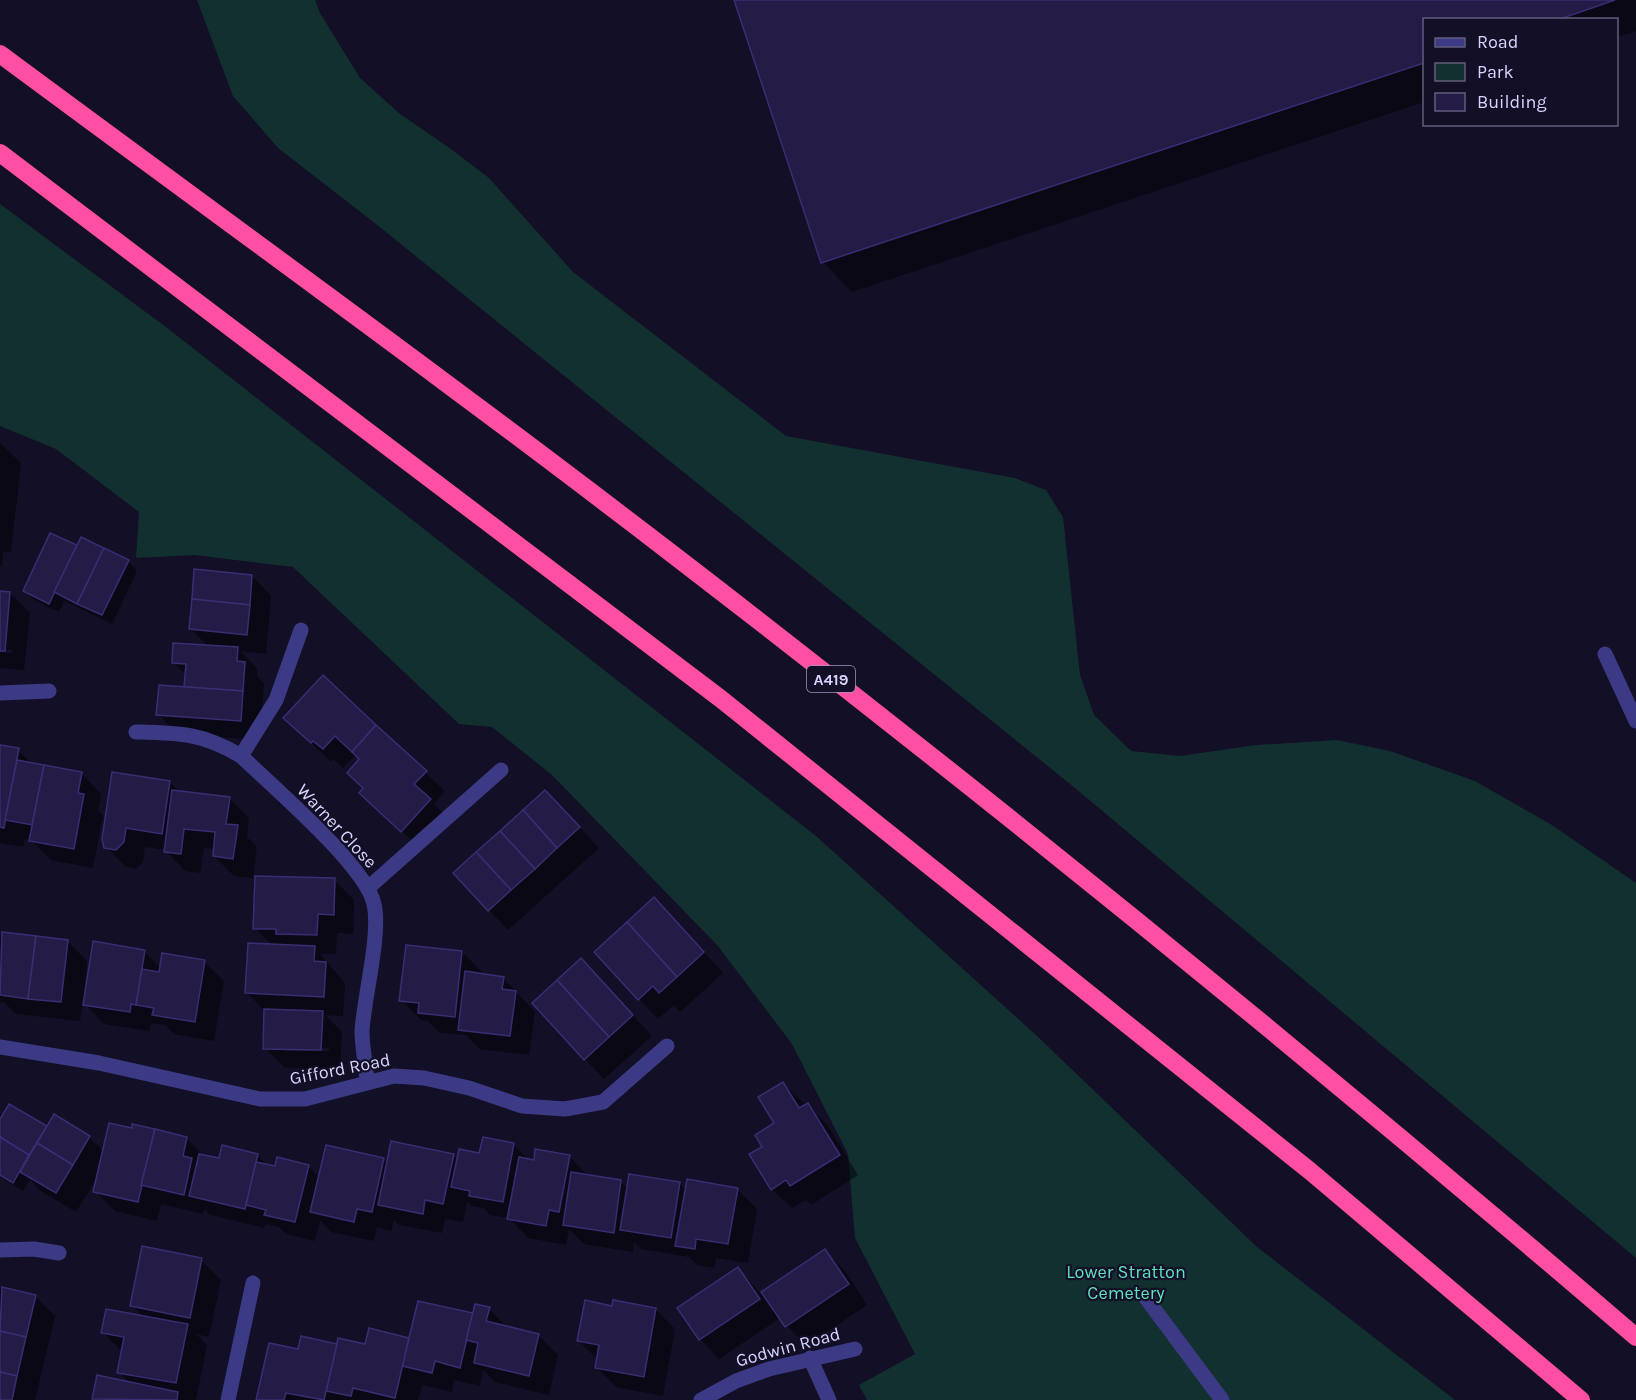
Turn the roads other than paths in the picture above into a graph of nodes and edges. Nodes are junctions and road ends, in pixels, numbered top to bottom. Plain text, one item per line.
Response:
1 (0, 54) edge
2 (0, 153) edge
3 (301, 630) dead end
4 (1605, 654) dead end
5 (49, 691) dead end
6 (0, 693) edge
7 (1636, 721) edge
8 (136, 732) dead end
9 (241, 756) junction
10 (501, 770) dead end
11 (368, 888) junction
12 (667, 1046) dead end
13 (0, 1047) edge
14 (367, 1081) junction
15 (0, 1250) edge
16 (59, 1253) dead end
17 (253, 1283) dead end
18 (1146, 1298) dead end
19 (1636, 1337) edge
20 (855, 1349) dead end
21 (810, 1358) junction
22 (228, 1400) edge
23 (701, 1400) edge
24 (829, 1400) edge
25 (1222, 1400) edge
26 (1581, 1400) edge

1 - 19 highway, A419
2 - 26 highway
3 - 9 street
4 - 7 street
5 - 6 street
8 - 9 street, Warner Close
9 - 11 street, Warner Close
10 - 11 street
11 - 14 street, Warner Close
12 - 14 street, Gifford Road
13 - 14 street, Gifford Road
15 - 16 street
17 - 22 street
18 - 25 street
20 - 21 street, Godwin Road
21 - 23 street, Godwin Road
21 - 24 street

